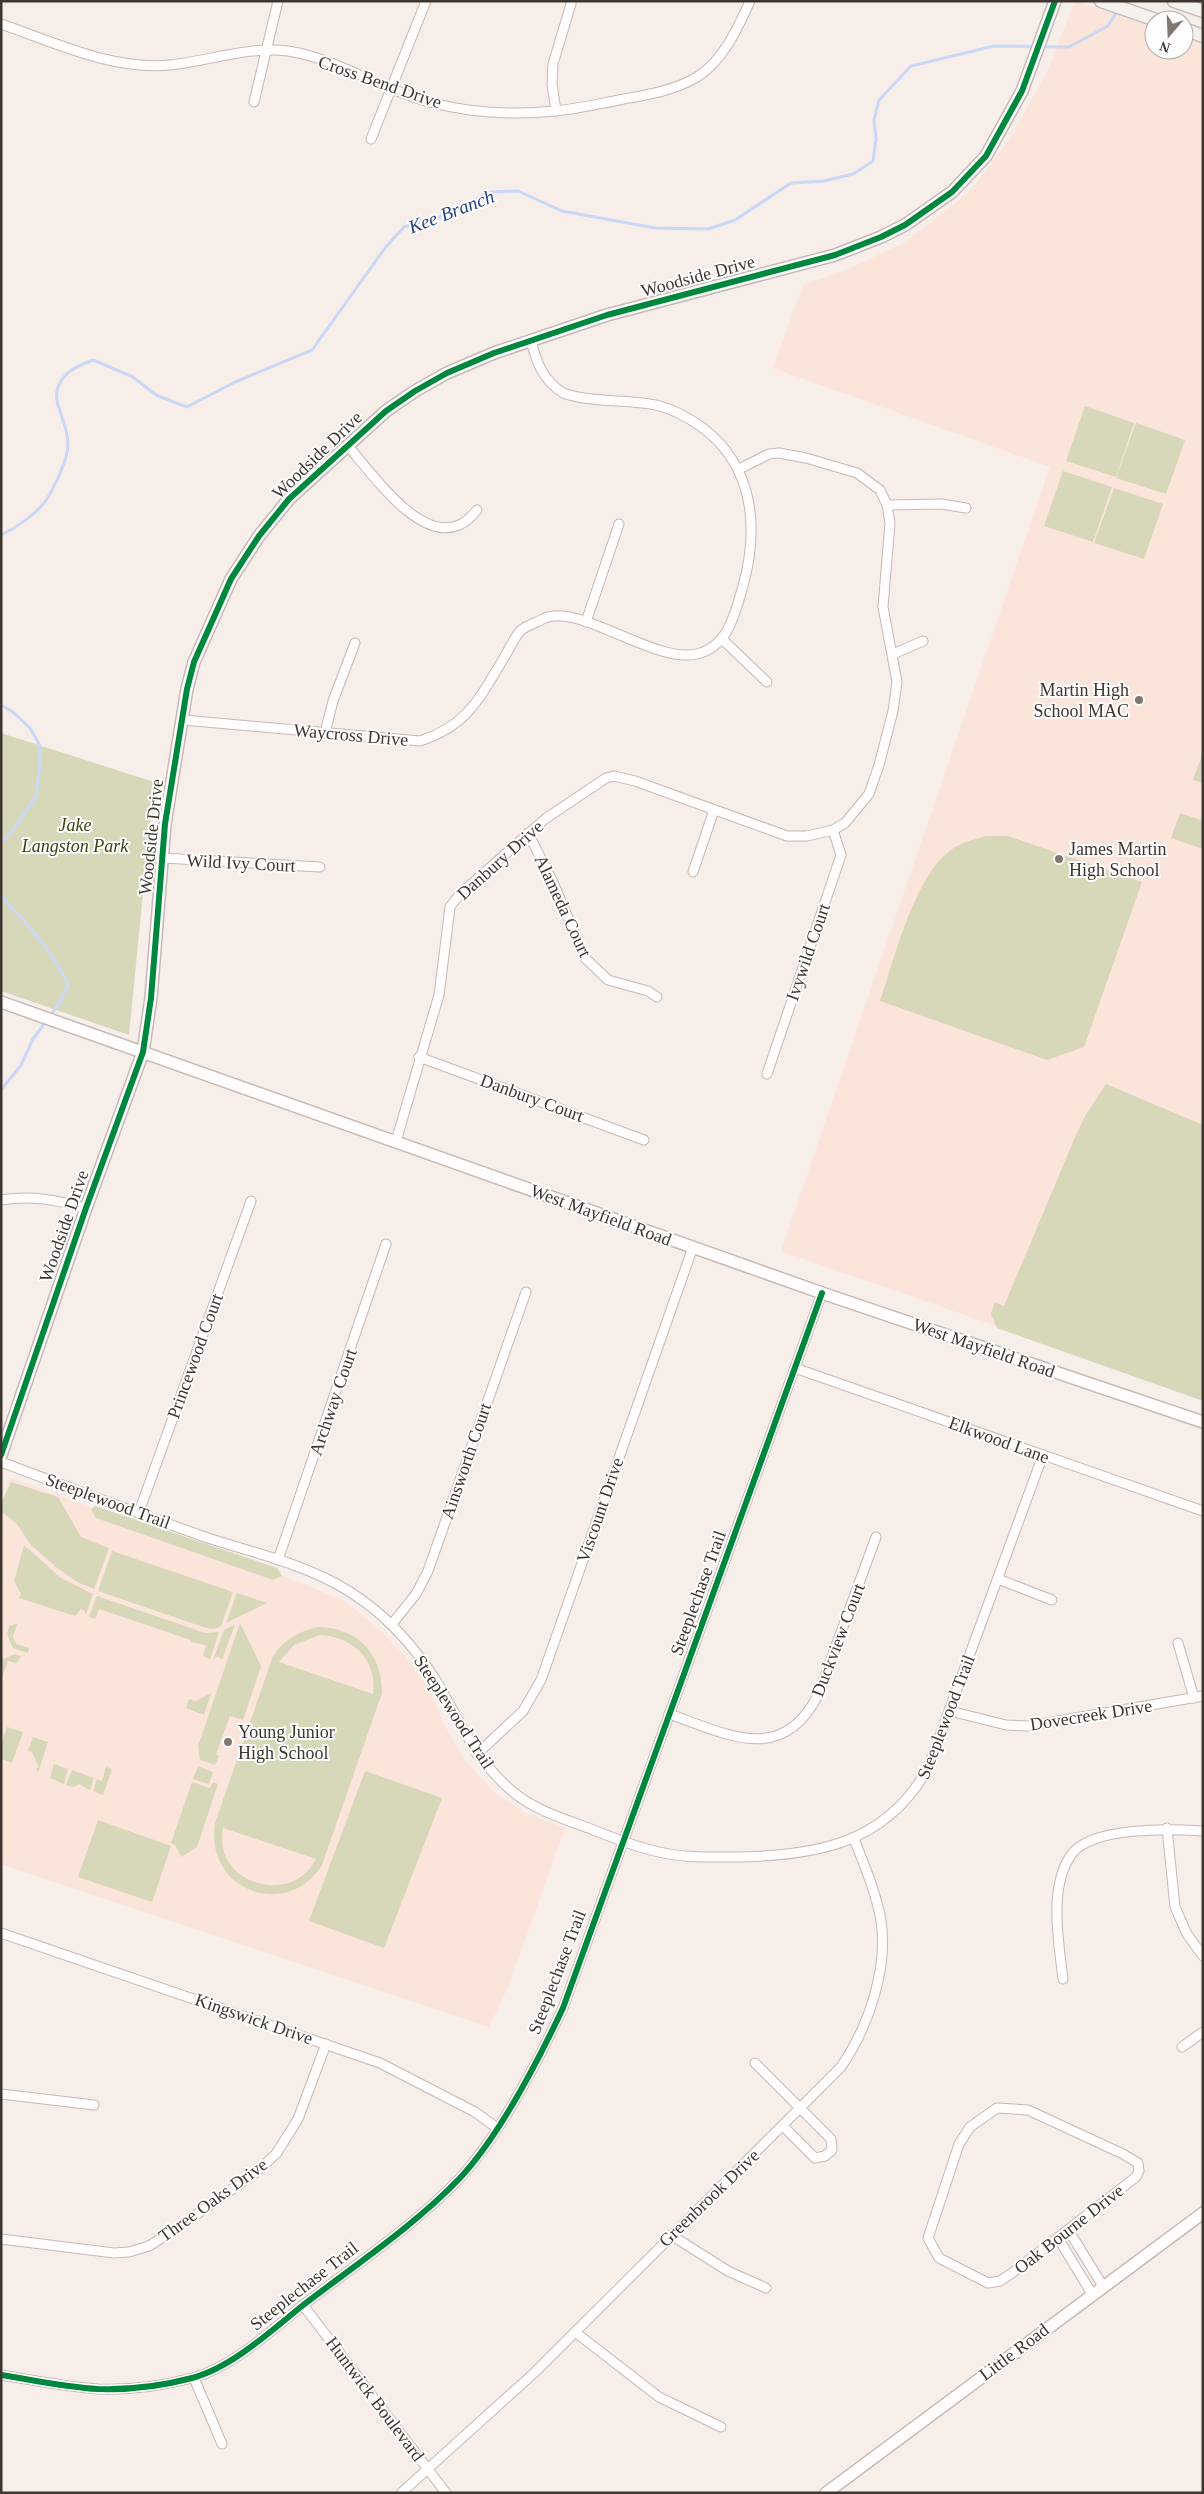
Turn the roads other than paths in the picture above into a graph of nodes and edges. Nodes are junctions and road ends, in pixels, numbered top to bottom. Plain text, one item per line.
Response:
1 (278, 1) edge
2 (426, 1) edge
3 (750, 1) edge
4 (1055, 1) edge
5 (1101, 1) edge
6 (1174, 1) edge
7 (571, 4) dead end
8 (1203, 11) edge
9 (1144, 16) edge
10 (1, 24) edge
11 (265, 50) junction
12 (393, 89) junction
13 (254, 102) dead end
14 (556, 112) junction
15 (372, 139) dead end
16 (531, 340) junction
17 (348, 446) junction
18 (739, 469) junction
19 (887, 505) junction
20 (966, 508) dead end
21 (478, 510) dead end
22 (620, 524) dead end
23 (586, 622) junction
24 (722, 639) junction
25 (923, 641) dead end
26 (354, 643) dead end
27 (893, 654) junction
28 (767, 682) dead end
29 (183, 720) junction
30 (325, 734) junction
31 (714, 810) junction
32 (833, 830) junction
33 (528, 833) junction
34 (163, 858) junction
35 (320, 867) dead end
36 (693, 872) dead end
37 (657, 997) dead end
38 (1, 1002) edge
39 (143, 1052) junction
40 (419, 1057) junction
41 (767, 1074) dead end
42 (644, 1140) dead end
43 (396, 1141) junction
44 (1, 1200) edge
45 (251, 1200) dead end
46 (86, 1208) junction
47 (386, 1244) dead end
48 (693, 1247) junction
49 (526, 1292) dead end
50 (822, 1293) junction
51 (795, 1368) junction
52 (1203, 1422) edge
53 (1, 1455) edge
54 (1043, 1455) junction
55 (1, 1462) edge
56 (1203, 1511) edge
57 (139, 1512) junction
58 (876, 1537) dead end
59 (278, 1560) junction
60 (998, 1579) junction
61 (1052, 1600) dead end
62 (392, 1624) junction
63 (1178, 1643) dead end
64 (1198, 1697) edge
65 (950, 1711) junction
66 (670, 1714) junction
67 (477, 1754) junction
68 (1167, 1828) junction
69 (1203, 1831) edge
70 (854, 1839) junction
71 (622, 1841) junction
72 (1, 1933) edge
73 (1203, 1956) edge
74 (1063, 1979) dead end
75 (1203, 2032) edge
76 (326, 2044) junction
77 (1182, 2047) dead end
78 (755, 2063) dead end
79 (1, 2094) edge
80 (94, 2105) dead end
81 (801, 2107) junction
82 (783, 2126) junction
83 (497, 2128) junction
84 (1203, 2213) edge
85 (1068, 2231) junction
86 (671, 2235) junction
87 (1058, 2238) junction
88 (1, 2239) edge
89 (1103, 2286) junction
90 (766, 2288) dead end
91 (1092, 2294) junction
92 (303, 2305) junction
93 (575, 2332) junction
94 (1, 2376) edge
95 (194, 2378) junction
96 (721, 2427) dead end
97 (222, 2444) dead end
98 (427, 2469) junction
99 (400, 2493) edge
100 (446, 2493) edge
101 (826, 2493) edge

1 - 11 street
2 - 12 street
3 - 14 street, Cross Bend Drive
4 - 16 street, Woodside Drive
5 - 9 main road
6 - 8 main road
7 - 14 street
10 - 11 street, Cross Bend Drive
11 - 12 street, Cross Bend Drive
11 - 13 street
12 - 14 street, Cross Bend Drive
12 - 15 street
16 - 17 street, Woodside Drive
16 - 18 street
17 - 21 street
17 - 29 street, Woodside Drive
18 - 19 street, Danbury Drive
18 - 24 street
19 - 20 street
19 - 27 street, Danbury Drive
22 - 23 street
23 - 24 street, Waycross Drive
23 - 30 street, Waycross Drive
24 - 28 street
25 - 27 street
26 - 30 street
27 - 32 street, Danbury Drive
29 - 30 street, Waycross Drive
29 - 34 street, Woodside Drive
31 - 32 street, Danbury Drive
31 - 33 street, Danbury Drive
31 - 36 street
32 - 41 street, Ivywild Court
33 - 37 street, Alameda Court
33 - 40 street, Danbury Drive
34 - 35 street, Wild Ivy Court
34 - 39 street, Woodside Drive
38 - 39 street, West Mayfield Road
39 - 43 street, West Mayfield Road
39 - 46 street, Woodside Drive
40 - 42 street, Danbury Court
40 - 43 street, Danbury Drive
43 - 48 street, West Mayfield Road
44 - 46 street
45 - 57 street, Princewood Court
46 - 53 street, Woodside Drive
47 - 59 street, Archway Court
48 - 50 street, West Mayfield Road
48 - 67 street, Viscount Drive
49 - 62 street, Ainsworth Court
50 - 51 street, Steeplechase Trail
50 - 52 street, West Mayfield Road
51 - 54 street, Elkwood Lane
51 - 66 street, Steeplechase Trail
54 - 56 street, Elkwood Lane
54 - 60 street, Steeplewood Trail
55 - 57 street, Steeplewood Trail
57 - 59 street, Steeplewood Trail
58 - 66 street, Duckview Court
59 - 62 street, Steeplewood Trail
60 - 61 street
60 - 65 street, Steeplewood Trail
62 - 67 street, Steeplewood Trail
63 - 64 street
64 - 65 street, Dovecreek Drive
65 - 70 street, Steeplewood Trail
66 - 71 street, Steeplechase Trail
67 - 71 street, Steeplewood Trail
68 - 69 street
68 - 73 street
68 - 74 street
70 - 71 street, Steeplewood Trail
70 - 81 street, Greenbrook Drive
71 - 83 street, Steeplechase Trail
72 - 76 street, Kingswick Drive
75 - 77 street
76 - 83 street, Kingswick Drive
76 - 88 street, Three Oaks Drive
78 - 81 street
79 - 80 street
81 - 82 street, Greenbrook Drive
81 - 82 street
82 - 86 street, Greenbrook Drive
83 - 92 street, Steeplechase Trail
84 - 89 street, Little Road
85 - 87 street, Oak Bourne Drive
85 - 87 street, Oak Bourne Drive
85 - 89 street
86 - 90 street
86 - 93 street, Greenbrook Drive
87 - 91 street
89 - 91 street, Little Road
91 - 101 street, Little Road
92 - 95 street, Steeplechase Trail
92 - 98 street, Huntwick Boulevard
93 - 96 street
93 - 98 street, Greenbrook Drive
94 - 95 street, Steeplechase Trail
95 - 97 street
98 - 99 street, Greenbrook Drive
98 - 100 street, Huntwick Boulevard

